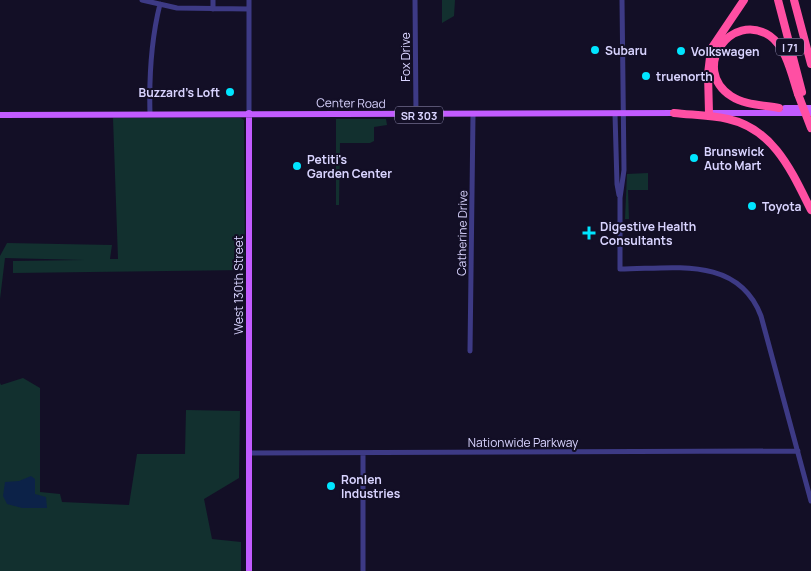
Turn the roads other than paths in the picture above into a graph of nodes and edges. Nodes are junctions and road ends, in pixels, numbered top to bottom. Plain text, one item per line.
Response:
1 (142, 0) edge
2 (213, 0) edge
3 (249, 0) edge
4 (415, 0) edge
5 (622, 0) edge
6 (744, 0) edge
7 (778, 0) edge
8 (794, 0) edge
9 (160, 4) junction
10 (213, 9) junction
11 (247, 9) junction
12 (811, 64) edge
13 (800, 93) junction
14 (779, 108) junction
15 (811, 108) edge
16 (150, 112) junction
17 (762, 112) junction
18 (249, 113) junction
19 (674, 113) junction
20 (709, 113) junction
21 (811, 113) edge
22 (615, 114) junction
23 (623, 114) junction
24 (0, 115) edge
25 (416, 115) junction
26 (473, 115) junction
27 (811, 127) edge
28 (620, 198) junction
29 (811, 210) edge
30 (470, 351) dead end
31 (798, 451) junction
32 (363, 453) junction
33 (249, 454) junction
34 (811, 501) edge
35 (249, 571) edge
36 (363, 571) edge

1 - 9 street
2 - 10 street
3 - 11 street, West 130th Street
4 - 25 street, Fox Drive
5 - 23 street
6 - 20 highway
7 - 13 highway, I 71
8 - 12 highway, I 71
9 - 10 street
9 - 16 street
10 - 11 street
11 - 18 street, West 130th Street
13 - 14 highway
13 - 27 highway, bridge
14 - 15 main road, Center Road / SR 303
14 - 17 main road, Center Road / SR 303
16 - 18 main road, Center Road / SR 303
16 - 24 main road, Center Road / SR 303
17 - 20 main road, Center Road / SR 303
17 - 21 main road, Center Road / SR 303
18 - 25 main road, Center Road / SR 303
18 - 33 main road, West 130th Street
19 - 20 main road, Center Road / SR 303
19 - 23 main road, Center Road / SR 303
19 - 29 highway
22 - 23 main road, Center Road / SR 303
22 - 26 main road, Center Road / SR 303
22 - 28 street
23 - 28 street
25 - 26 main road, Center Road / SR 303
26 - 30 street, Catherine Drive
28 - 31 street
31 - 32 street, Nationwide Parkway
31 - 34 street
32 - 33 street, Nationwide Parkway
32 - 36 street
33 - 35 main road, West 130th Street

